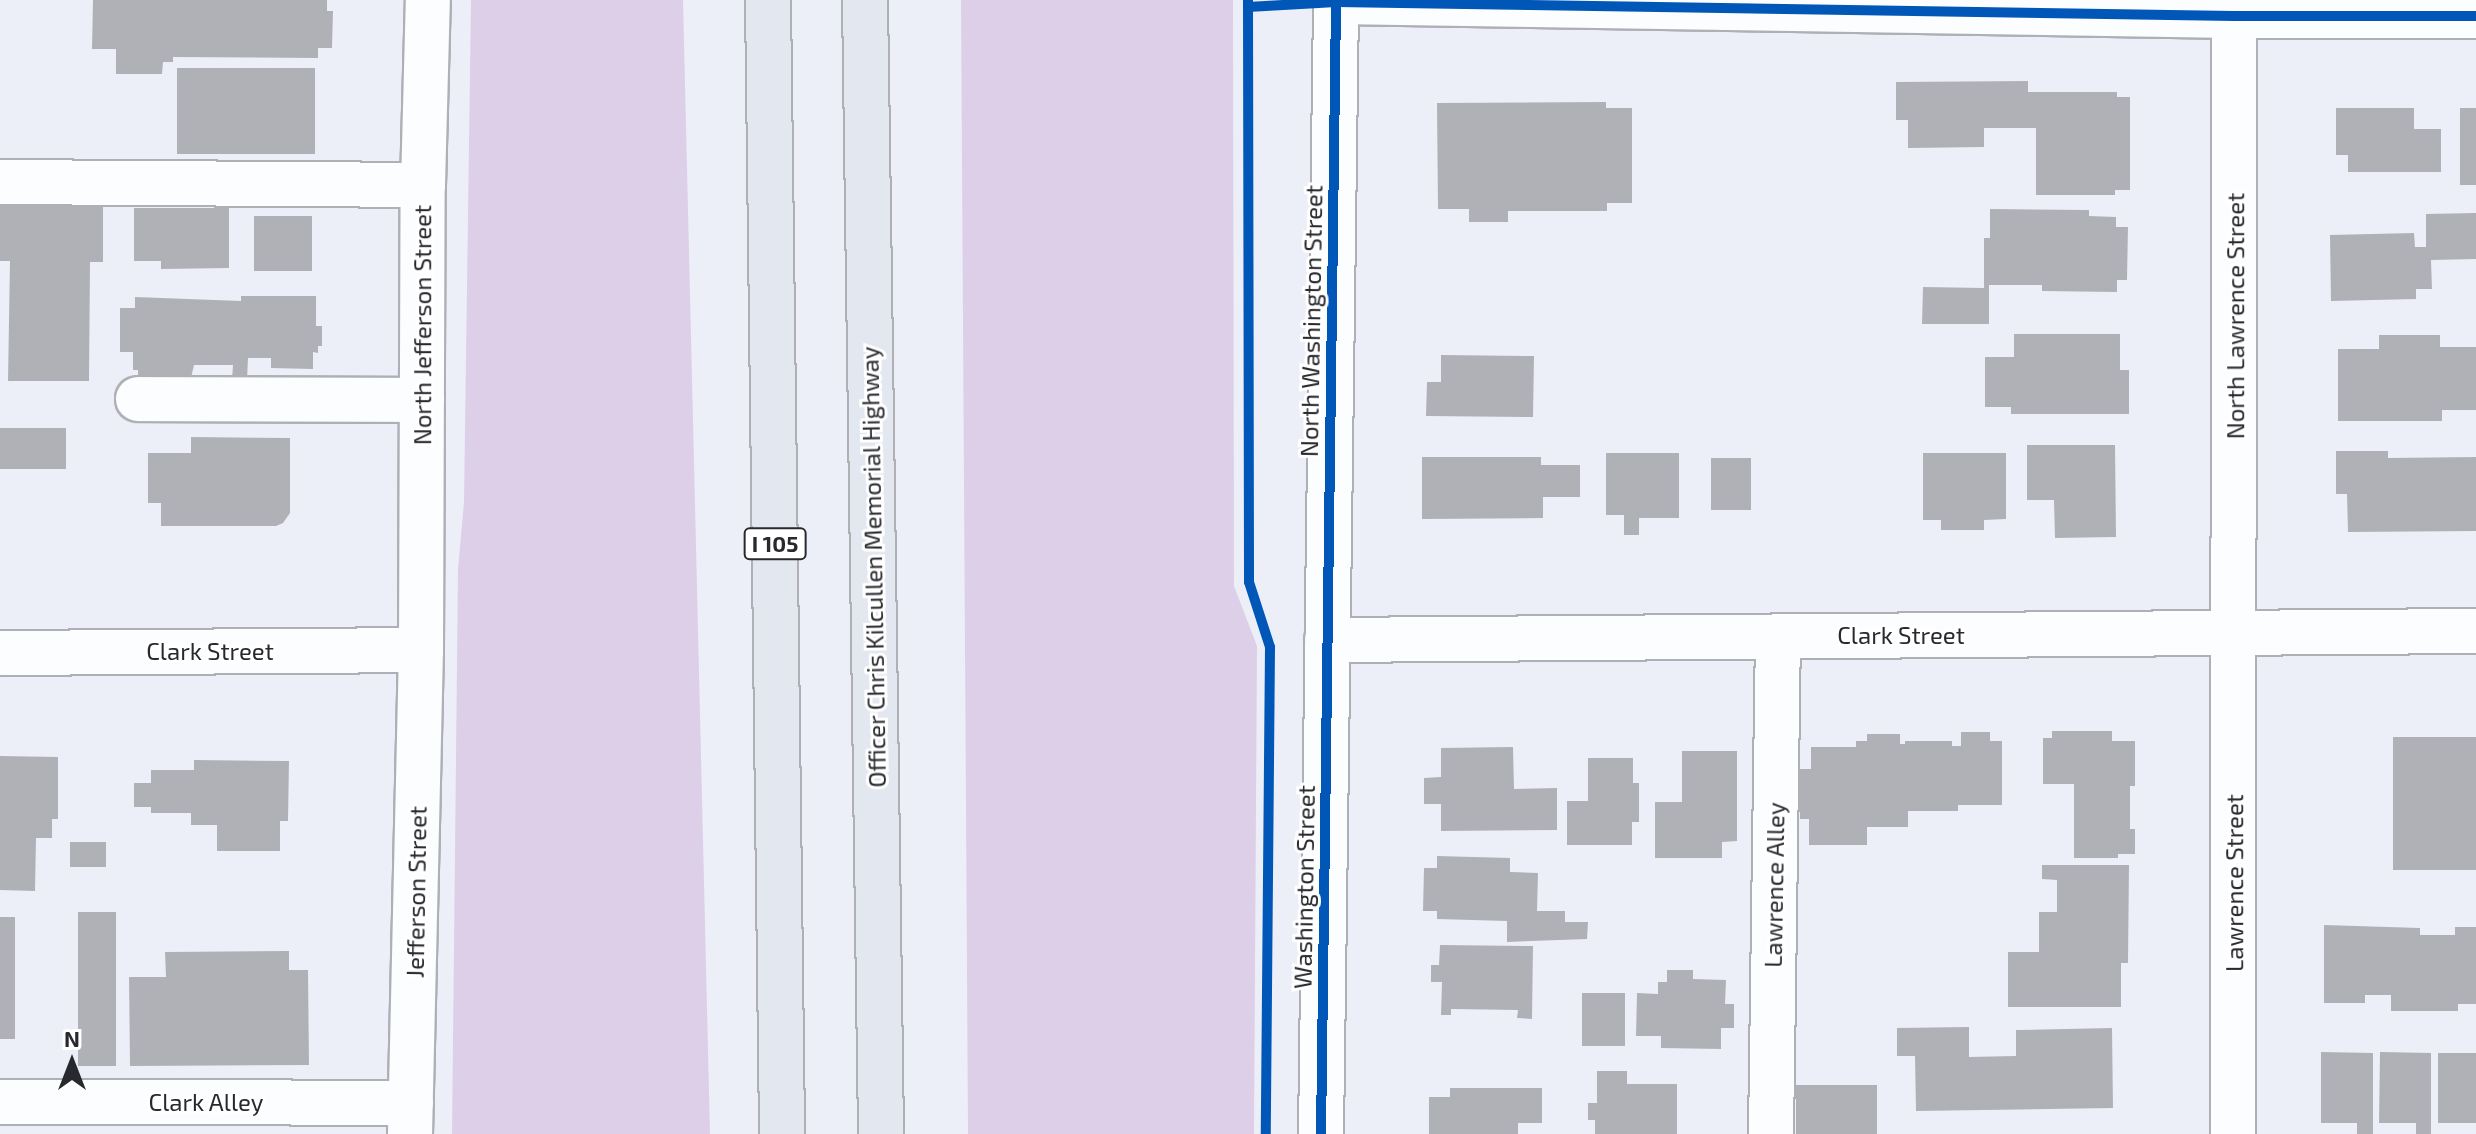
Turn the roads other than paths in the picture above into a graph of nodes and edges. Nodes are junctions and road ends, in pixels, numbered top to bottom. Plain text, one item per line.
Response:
1 (428, 0) edge
2 (768, 0) edge
3 (865, 0) edge
4 (1336, 1) edge
5 (2234, 8) edge
6 (2476, 16) edge
7 (0, 182) edge
8 (423, 185) junction
9 (138, 399) dead end
10 (422, 400) junction
11 (2476, 631) edge
12 (2236, 633) junction
13 (1778, 637) junction
14 (1327, 640) junction
15 (421, 650) junction
16 (0, 653) edge
17 (0, 1102) edge
18 (411, 1119) edge
19 (782, 1134) edge
20 (881, 1134) edge
21 (1321, 1134) edge
22 (1771, 1134) edge
23 (2233, 1134) edge

1 - 8 street, North Jefferson Street
2 - 19 highway, I 105
3 - 20 highway, Officer Chris Kilcullen Memorial Highway
4 - 5 street
4 - 14 street, North Washington Street
5 - 6 street
5 - 12 street, North Lawrence Street
7 - 8 street
8 - 10 street, North Jefferson Street
9 - 10 street
10 - 15 street, North Jefferson Street
11 - 12 street, Clark Street
12 - 13 street, Clark Street
12 - 23 street, Lawrence Street
13 - 14 street, Clark Street
13 - 22 street, Lawrence Alley
14 - 21 street, Washington Street
15 - 16 street, Clark Street
15 - 18 street, Jefferson Street
17 - 18 street, Clark Alley

